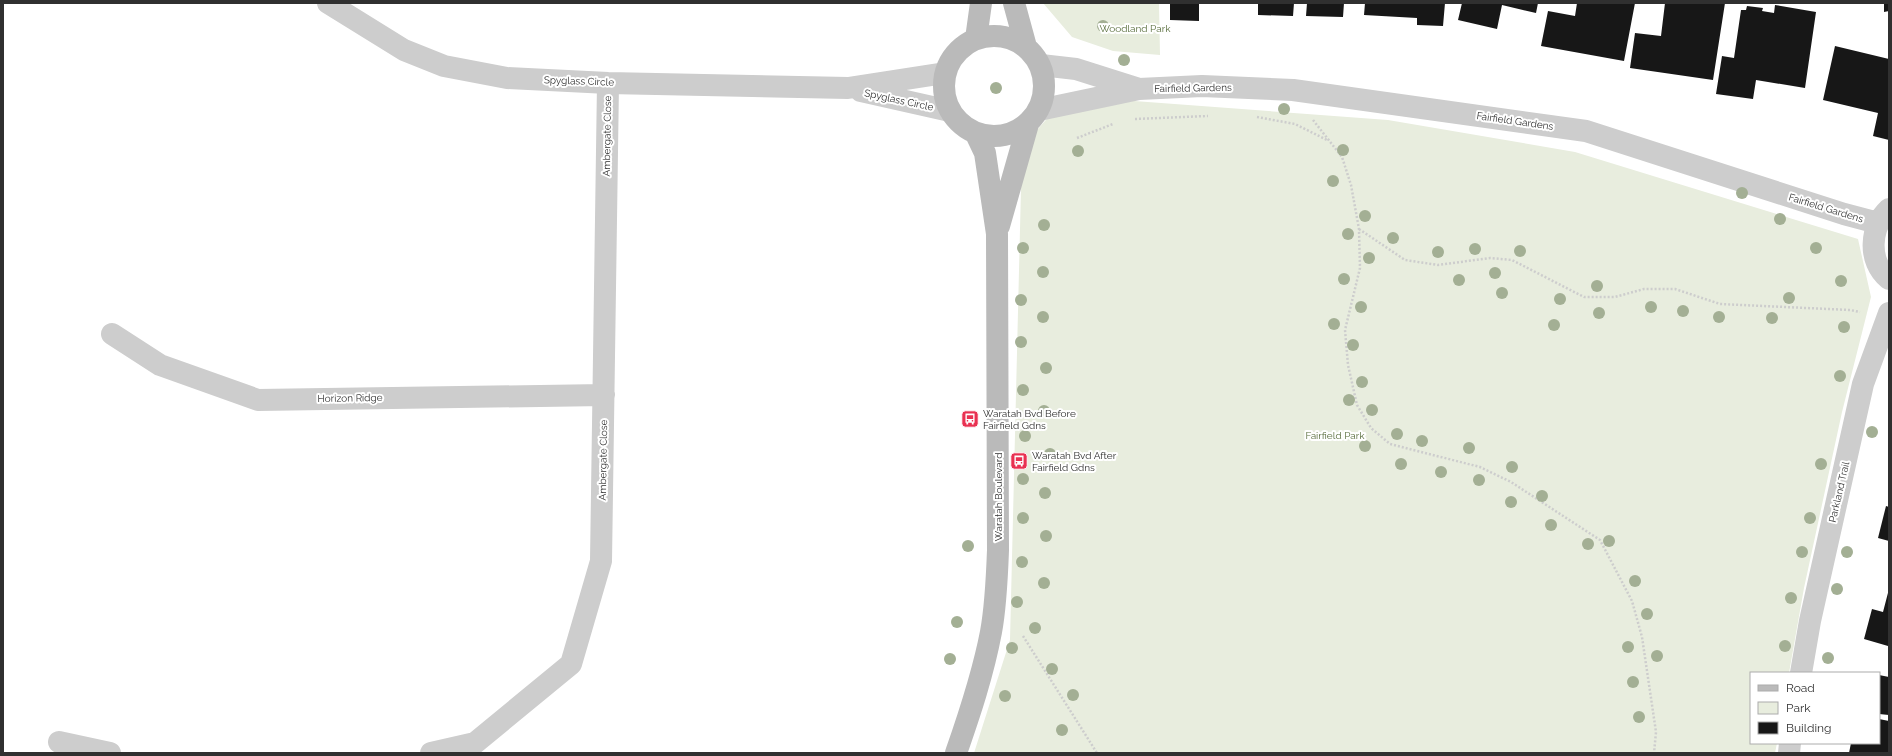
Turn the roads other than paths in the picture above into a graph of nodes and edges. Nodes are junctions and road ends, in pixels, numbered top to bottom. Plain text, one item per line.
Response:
1 (328, 3) edge
2 (981, 3) edge
3 (1014, 3) edge
4 (976, 39) junction
5 (1026, 46) junction
6 (1040, 65) junction
7 (945, 73) junction
8 (608, 83) junction
9 (848, 88) junction
10 (1139, 89) junction
11 (950, 111) junction
12 (1034, 117) junction
13 (976, 134) junction
14 (1884, 216) edge
15 (997, 234) junction
16 (1889, 279) edge
17 (1888, 316) edge
18 (112, 334) dead end
19 (604, 395) junction
20 (1801, 672) edge
21 (59, 742) dead end
22 (110, 753) edge
23 (430, 753) edge
24 (956, 753) edge

1 - 8 street, Spyglass Circle
2 - 4 street
3 - 5 street, Waratah Boulevard
4 - 5 street, Waratah Boulevard
4 - 7 street, Waratah Boulevard
5 - 6 street, Waratah Boulevard
6 - 10 street, Fairfield Gardens
6 - 12 street, Waratah Boulevard
7 - 9 street, Spyglass Circle
7 - 11 street, Waratah Boulevard
8 - 9 street, Spyglass Circle
8 - 19 street, Ambergate Close
9 - 11 street, Spyglass Circle
10 - 12 street, Fairfield Gardens
10 - 14 street, Fairfield Gardens
11 - 13 street, Waratah Boulevard
12 - 13 street
12 - 15 street, Waratah Boulevard
13 - 15 street, Waratah Boulevard
14 - 16 street, Fairfield Gardens
15 - 24 street, Waratah Boulevard
17 - 20 street, Parkland Trail
18 - 19 street, Horizon Ridge
19 - 23 street, Ambergate Close
21 - 22 street

